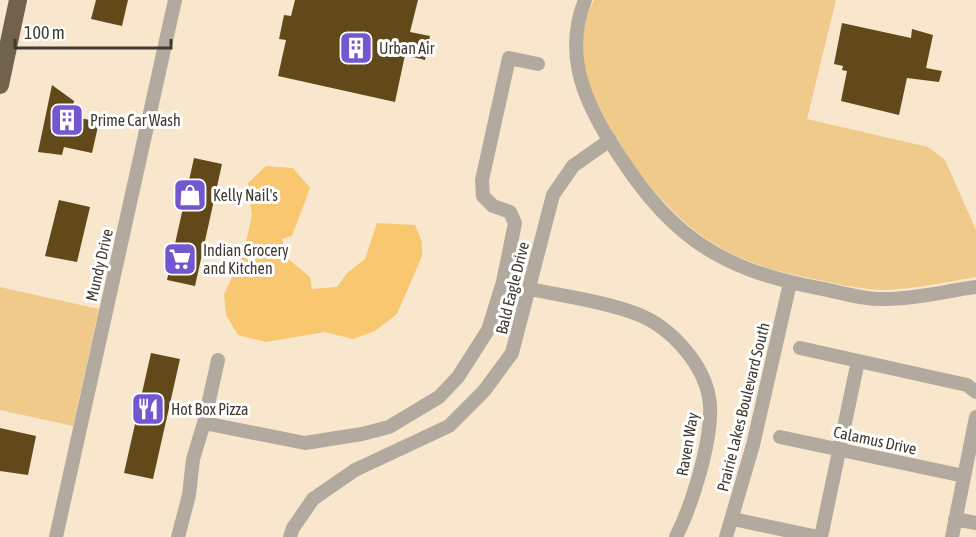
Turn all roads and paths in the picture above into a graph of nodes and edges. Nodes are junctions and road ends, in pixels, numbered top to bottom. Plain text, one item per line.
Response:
1 (18, 0) edge
2 (175, 0) edge
3 (585, 0) edge
4 (538, 64) dead end
5 (0, 85) edge
6 (610, 140) junction
7 (790, 283) junction
8 (976, 286) edge
9 (530, 289) junction
10 (800, 348) dead end
11 (218, 360) dead end
12 (858, 362) junction
13 (976, 392) edge
14 (976, 417) edge
15 (204, 423) junction
16 (974, 432) edge
17 (780, 437) dead end
18 (841, 448) junction
19 (964, 476) junction
20 (733, 519) junction
21 (956, 519) junction
22 (976, 523) edge
23 (56, 537) edge
24 (178, 537) edge
25 (290, 537) edge
26 (676, 537) edge
27 (726, 537) edge
28 (820, 537) edge
29 (952, 537) edge

1 - 5 highway
2 - 23 street, Mundy Drive
3 - 6 street
4 - 15 street
6 - 7 street
6 - 9 street, Bald Eagle Drive
7 - 8 street
7 - 20 street, Prairie Lakes Boulevard South
9 - 25 street, Bald Eagle Drive
9 - 26 street, Raven Way
10 - 12 street
11 - 15 street
12 - 13 street
12 - 18 street
14 - 16 street
15 - 24 street
16 - 19 street
17 - 18 street, Calamus Drive
18 - 19 street, Calamus Drive
18 - 28 street
19 - 21 street
20 - 27 street, Prairie Lakes Boulevard South
20 - 28 street
21 - 22 street
21 - 29 street

